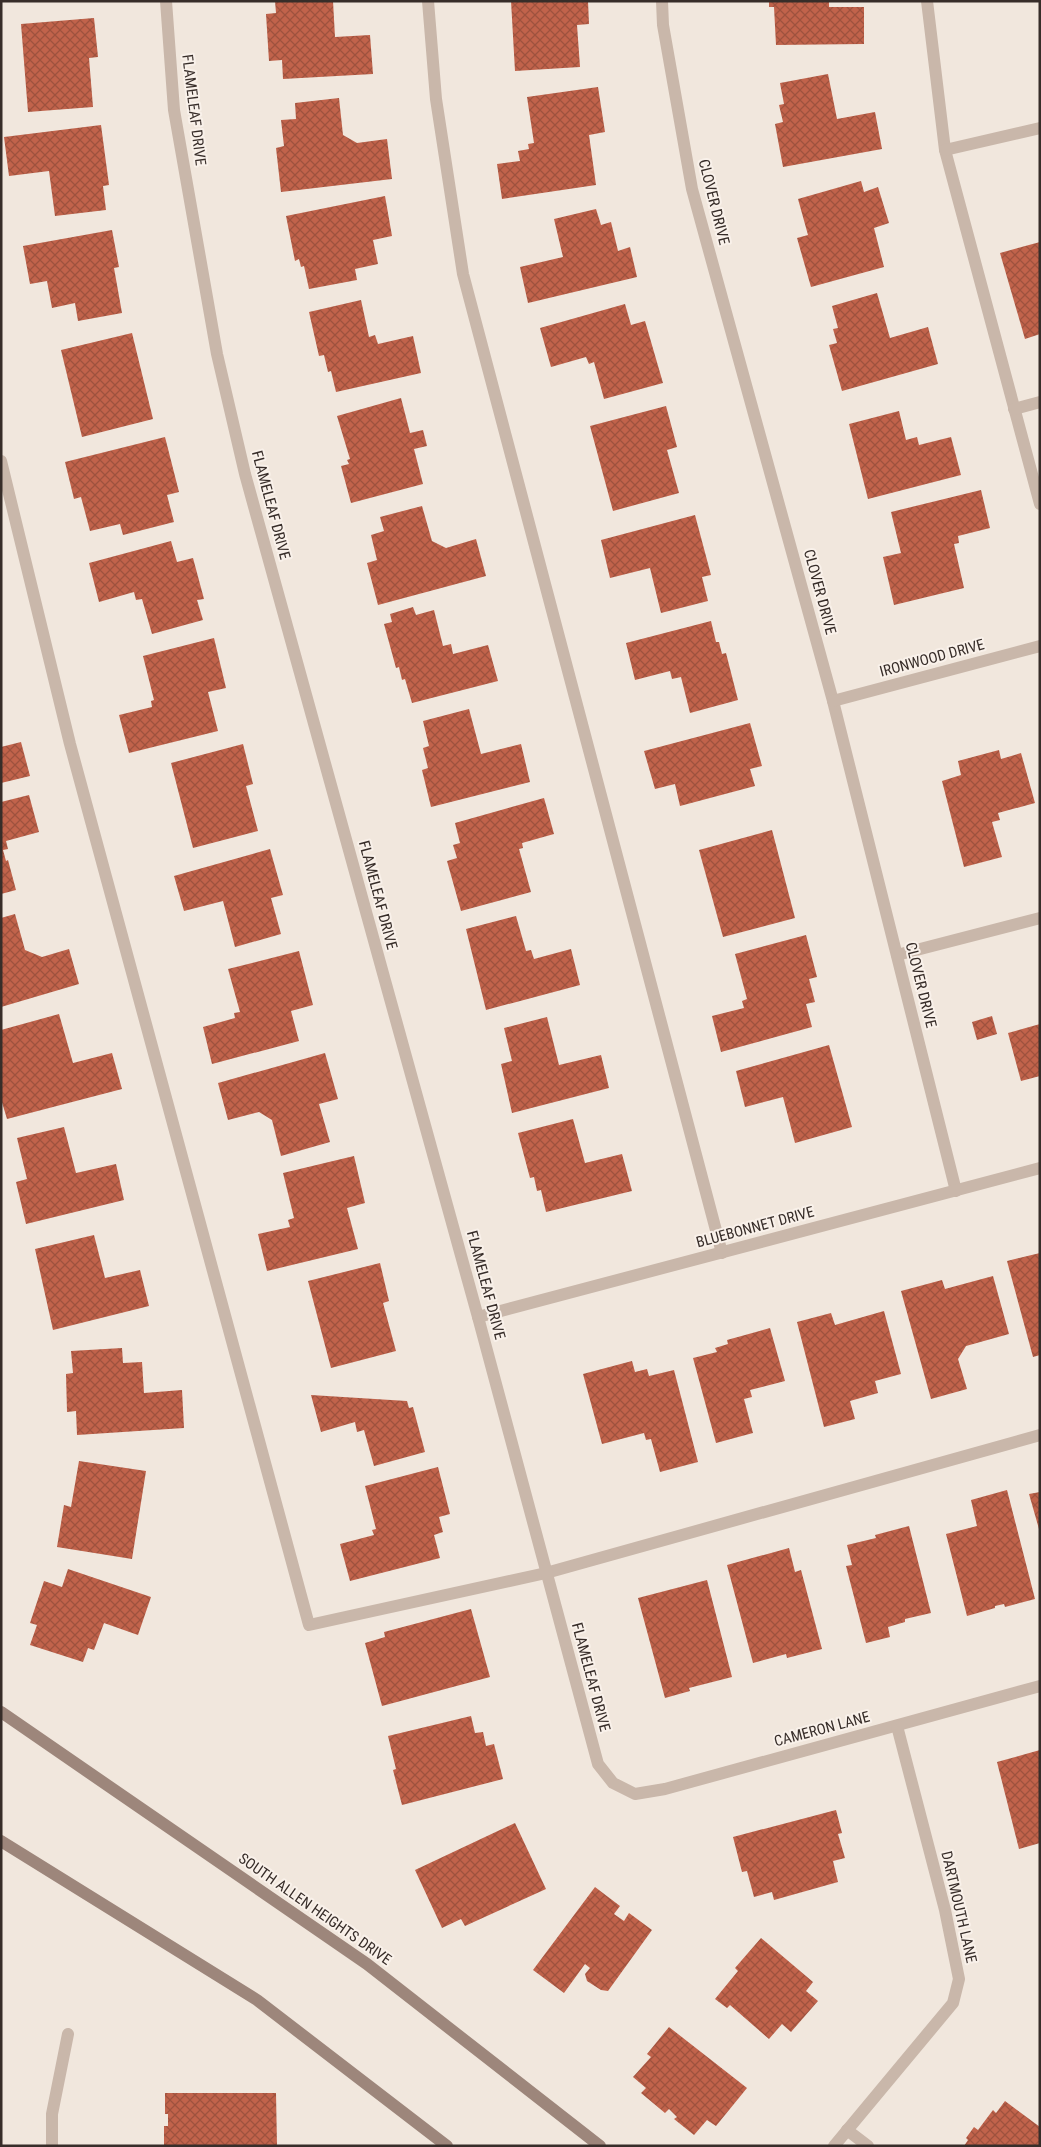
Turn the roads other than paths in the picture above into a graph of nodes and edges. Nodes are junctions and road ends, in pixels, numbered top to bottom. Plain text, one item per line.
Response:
1 (166, 1) edge
2 (428, 1) edge
3 (662, 1) edge
4 (927, 1) edge
5 (1040, 128) edge
6 (945, 150) junction
7 (1040, 402) edge
8 (1014, 409) junction
9 (1, 461) edge
10 (1040, 504) edge
11 (1040, 646) edge
12 (833, 701) junction
13 (1040, 918) edge
14 (897, 955) junction
15 (1040, 1168) edge
16 (956, 1190) junction
17 (722, 1253) junction
18 (478, 1318) junction
19 (1040, 1435) edge
20 (546, 1573) junction
21 (1040, 1686) edge
22 (1, 1712) edge
23 (896, 1726) junction
24 (613, 1783) joint
25 (1, 1841) edge
26 (68, 2034) dead end
27 (847, 2130) junction
28 (52, 2146) edge
29 (447, 2146) edge
30 (600, 2146) edge
31 (834, 2146) edge
32 (868, 2146) edge

1 - 18 street, FLAMELEAF DRIVE
2 - 17 street
3 - 12 street, CLOVER DRIVE
4 - 6 street
5 - 6 street
6 - 8 street
7 - 8 street
8 - 10 street
9 - 20 street
11 - 12 street, IRONWOOD DRIVE
12 - 14 street, CLOVER DRIVE
13 - 14 street
14 - 16 street, CLOVER DRIVE
15 - 16 street, BLUEBONNET DRIVE
16 - 17 street, BLUEBONNET DRIVE
17 - 18 street, BLUEBONNET DRIVE
18 - 20 street, FLAMELEAF DRIVE
19 - 20 street
20 - 24 street, FLAMELEAF DRIVE
21 - 23 street, CAMERON LANE
22 - 30 main road, SOUTH ALLEN HEIGHTS DRIVE
23 - 24 street, CAMERON LANE
23 - 27 street, DARTMOUTH LANE
25 - 29 main road
26 - 28 street
27 - 31 street, DARTMOUTH LANE
27 - 32 street

